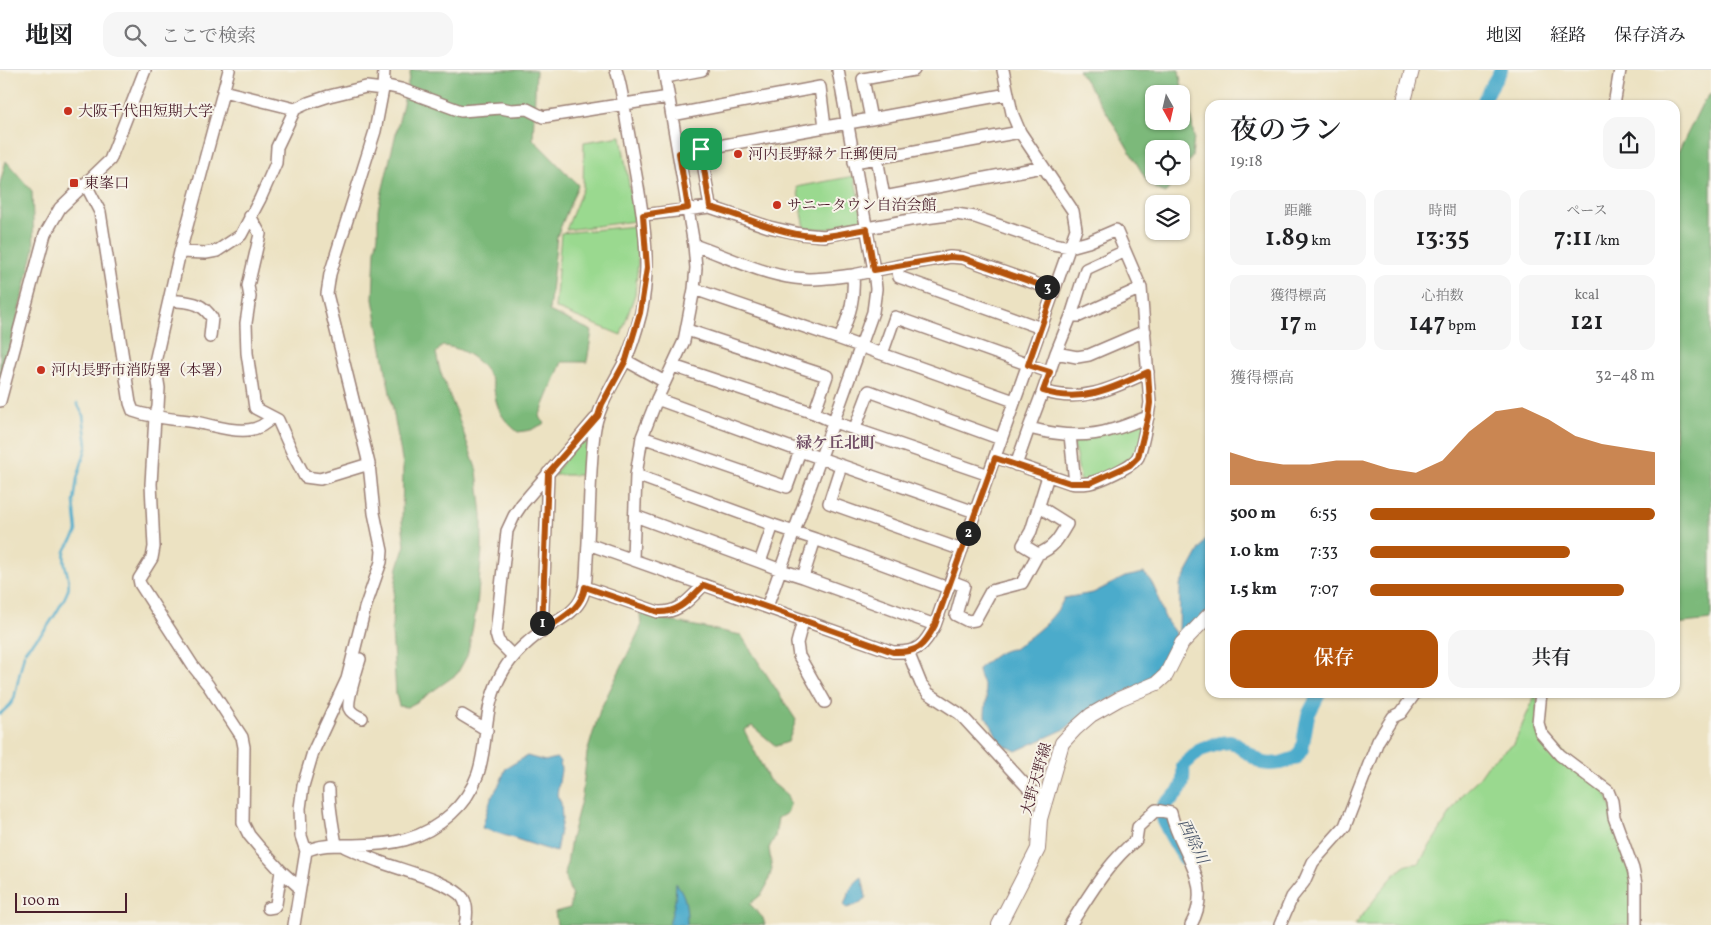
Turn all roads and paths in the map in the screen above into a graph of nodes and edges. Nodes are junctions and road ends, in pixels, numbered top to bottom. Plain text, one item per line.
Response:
1 (145, 70) edge
2 (228, 70) edge
3 (384, 70) edge
4 (616, 70) edge
5 (702, 70) edge
6 (838, 70) edge
7 (914, 70) edge
8 (1003, 70) edge
9 (1412, 70) edge
10 (665, 73) edge
11 (1619, 74) edge
12 (383, 87) junction
13 (223, 91) junction
14 (1008, 94) junction
15 (669, 97) junction
16 (1404, 100) edge
17 (1615, 100) edge
18 (623, 105) junction
19 (295, 109) junction
20 (672, 115) junction
21 (871, 118) junction
22 (847, 123) junction
23 (825, 127) junction
24 (1020, 132) junction
25 (701, 149) junction
26 (679, 153) junction
27 (878, 158) junction
28 (854, 162) junction
29 (1043, 167) junction
30 (86, 185) junction
31 (710, 207) junction
32 (688, 208) junction
33 (643, 215) junction
34 (250, 216) junction
35 (867, 229) junction
36 (694, 245) junction
37 (1070, 247) junction
38 (1125, 251) junction
39 (180, 252) junction
40 (897, 266) junction
41 (874, 270) junction
42 (853, 275) junction
43 (1141, 288) junction
44 (694, 289) junction
45 (1054, 290) junction
46 (170, 300) junction
47 (1071, 316) junction
48 (1041, 328) junction
49 (686, 330) junction
50 (1145, 331) junction
51 (210, 337) dead end
52 (840, 339) junction
53 (861, 347) junction
54 (1056, 353) junction
55 (882, 354) junction
56 (626, 360) junction
57 (1028, 365) junction
58 (673, 366) junction
59 (1050, 372) junction
60 (1148, 372) junction
61 (665, 382) junction
62 (1043, 391) junction
63 (657, 399) junction
64 (0, 400) edge
65 (1014, 401) junction
66 (814, 413) junction
67 (598, 416) junction
68 (155, 417) junction
69 (272, 417) junction
70 (1148, 417) junction
71 (834, 422) junction
72 (855, 428) junction
73 (1029, 428) junction
74 (1070, 435) junction
75 (642, 437) junction
76 (1001, 439) junction
77 (800, 451) junction
78 (821, 458) junction
79 (995, 458) junction
80 (369, 464) junction
81 (1016, 465) junction
82 (841, 466) junction
83 (548, 473) junction
84 (636, 475) junction
85 (989, 475) junction
86 (1048, 476) junction
87 (1075, 483) junction
88 (1040, 508) junction
89 (975, 512) junction
90 (635, 516) junction
91 (773, 525) junction
92 (795, 531) junction
93 (815, 539) junction
94 (588, 544) junction
95 (962, 550) junction
96 (1038, 554) junction
97 (633, 558) junction
98 (760, 562) junction
99 (780, 570) junction
100 (803, 576) junction
101 (950, 584) junction
102 (704, 585) junction
103 (585, 587) junction
104 (368, 601) junction
105 (767, 607) junction
106 (1205, 619) edge
107 (803, 621) junction
108 (935, 625) junction
109 (542, 632) junction
110 (908, 652) junction
111 (513, 656) junction
112 (1412, 698) edge
113 (1540, 698) edge
114 (825, 702) dead end
115 (462, 715) dead end
116 (362, 718) dead end
117 (487, 730) junction
118 (328, 790) dead end
119 (1047, 797) junction
120 (337, 845) junction
121 (306, 851) junction
122 (281, 871) junction
123 (300, 888) junction
124 (268, 908) dead end
125 (294, 925) edge
126 (465, 925) edge
127 (999, 925) edge
128 (1070, 925) edge
129 (1191, 925) edge
130 (1280, 925) edge
131 (1636, 925) edge

1 - 30 street
2 - 13 street
3 - 12 street
4 - 18 street
5 - 10 street
6 - 22 street
7 - 21 street
8 - 14 street
9 - 16 main road
10 - 15 street
11 - 17 street
12 - 18 street
12 - 19 street
12 - 80 street
13 - 19 street
13 - 39 street
14 - 21 street
14 - 24 street
15 - 18 street
15 - 20 street
18 - 33 street
19 - 34 street
20 - 23 street
20 - 26 street
21 - 22 street
22 - 23 street
22 - 28 street
23 - 25 street
24 - 27 street
24 - 29 street
25 - 26 street
25 - 31 street
26 - 32 street
27 - 28 street
27 - 29 street
28 - 35 street
29 - 37 street
30 - 64 street
30 - 68 street
31 - 32 street
31 - 35 street
32 - 33 street
32 - 36 street
33 - 56 street
34 - 39 street
34 - 69 street
35 - 37 street
35 - 41 street
36 - 42 street
36 - 44 street
37 - 38 street
37 - 45 street
38 - 43 street
38 - 47 street
39 - 46 street
40 - 41 street
40 - 45 street
40 - 48 street
41 - 42 street
41 - 53 street
42 - 52 street
43 - 47 street
43 - 50 street
44 - 49 street
44 - 52 street
45 - 48 street
46 - 51 street
46 - 68 street
47 - 54 street
48 - 57 street
49 - 58 street
49 - 66 street
50 - 54 street
50 - 60 street
52 - 53 street
53 - 55 street
53 - 71 street
54 - 59 street
55 - 57 street
55 - 65 street
56 - 61 street
56 - 67 street
57 - 59 street
57 - 65 street
58 - 61 street
58 - 66 street
59 - 62 street
60 - 62 street
60 - 70 street
61 - 63 street
62 - 73 street
63 - 75 street
63 - 77 street
65 - 76 street
66 - 71 street
67 - 83 street
67 - 94 street
68 - 69 street
68 - 122 street
69 - 80 street
70 - 74 street
70 - 87 street
71 - 72 street
71 - 78 street
72 - 76 street
72 - 85 street
73 - 74 street
73 - 81 street
74 - 87 street
75 - 77 street
75 - 84 street
76 - 79 street
77 - 78 street
78 - 82 street
78 - 92 street
79 - 81 street
79 - 85 street
80 - 104 street
81 - 86 street
82 - 89 street
82 - 95 street
83 - 109 street
83 - 111 street
84 - 90 street
84 - 91 street
85 - 89 street
86 - 87 street
86 - 88 street
88 - 96 street
88 - 96 street
89 - 95 street
90 - 97 street
90 - 98 street
91 - 92 street
91 - 98 street
92 - 93 street
92 - 99 street
93 - 100 street
93 - 101 street
94 - 97 street
94 - 103 street
95 - 101 street
96 - 101 street
97 - 102 street
98 - 99 street
99 - 100 street
99 - 105 street
100 - 108 street
101 - 108 street
102 - 103 street
102 - 105 street
103 - 109 street
104 - 116 street
104 - 121 street
105 - 107 street
106 - 119 main road, 大野天野線
107 - 110 street
107 - 114 street
108 - 110 street
109 - 111 street
110 - 119 street
111 - 117 street
112 - 130 street
113 - 131 street
115 - 117 street
117 - 120 street
118 - 120 street
119 - 127 main road, 大野天野線
120 - 121 street
120 - 126 street
121 - 123 street
122 - 123 street
122 - 124 street
123 - 125 street
128 - 129 street

